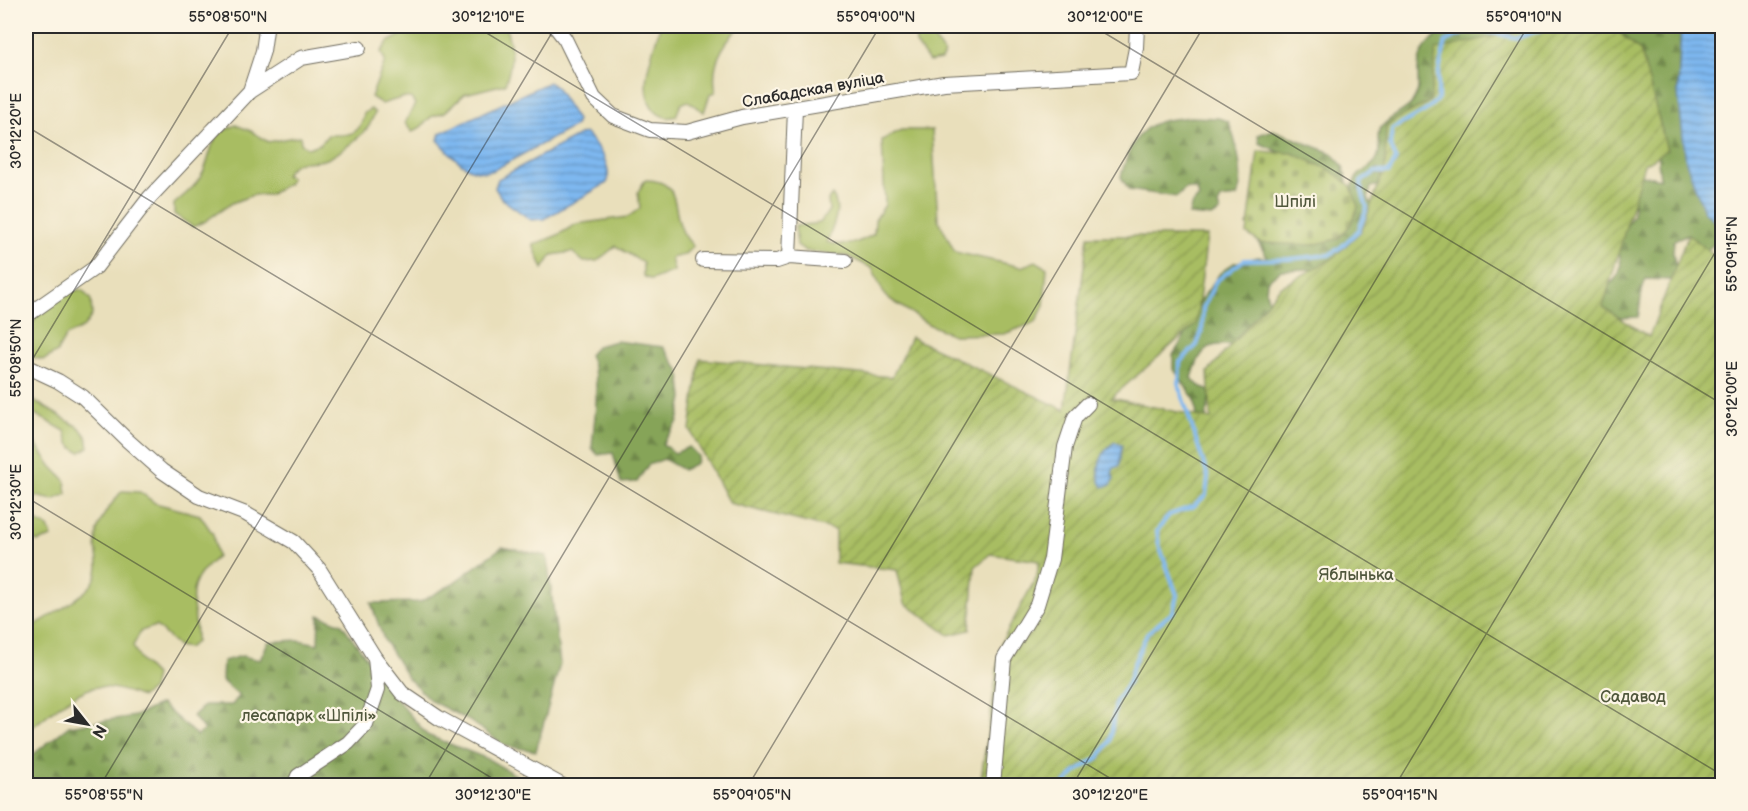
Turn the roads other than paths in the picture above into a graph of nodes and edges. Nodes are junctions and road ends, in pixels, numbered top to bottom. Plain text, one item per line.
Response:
1 (261, 26) edge
2 (555, 26) edge
3 (1137, 26) edge
4 (359, 48) dead end
5 (250, 91) junction
6 (795, 109) junction
7 (789, 257) junction
8 (703, 260) dead end
9 (845, 261) dead end
10 (26, 316) edge
11 (26, 366) edge
12 (1088, 404) dead end
13 (375, 658) junction
14 (294, 786) edge
15 (563, 786) edge
16 (993, 786) edge

1 - 5 street
2 - 6 street, Слабадская вуліца
3 - 6 street, Слабадская вуліца
4 - 5 street
5 - 10 street
6 - 7 street
7 - 8 street
7 - 9 street
11 - 13 street
12 - 16 street
13 - 14 street
13 - 15 street

